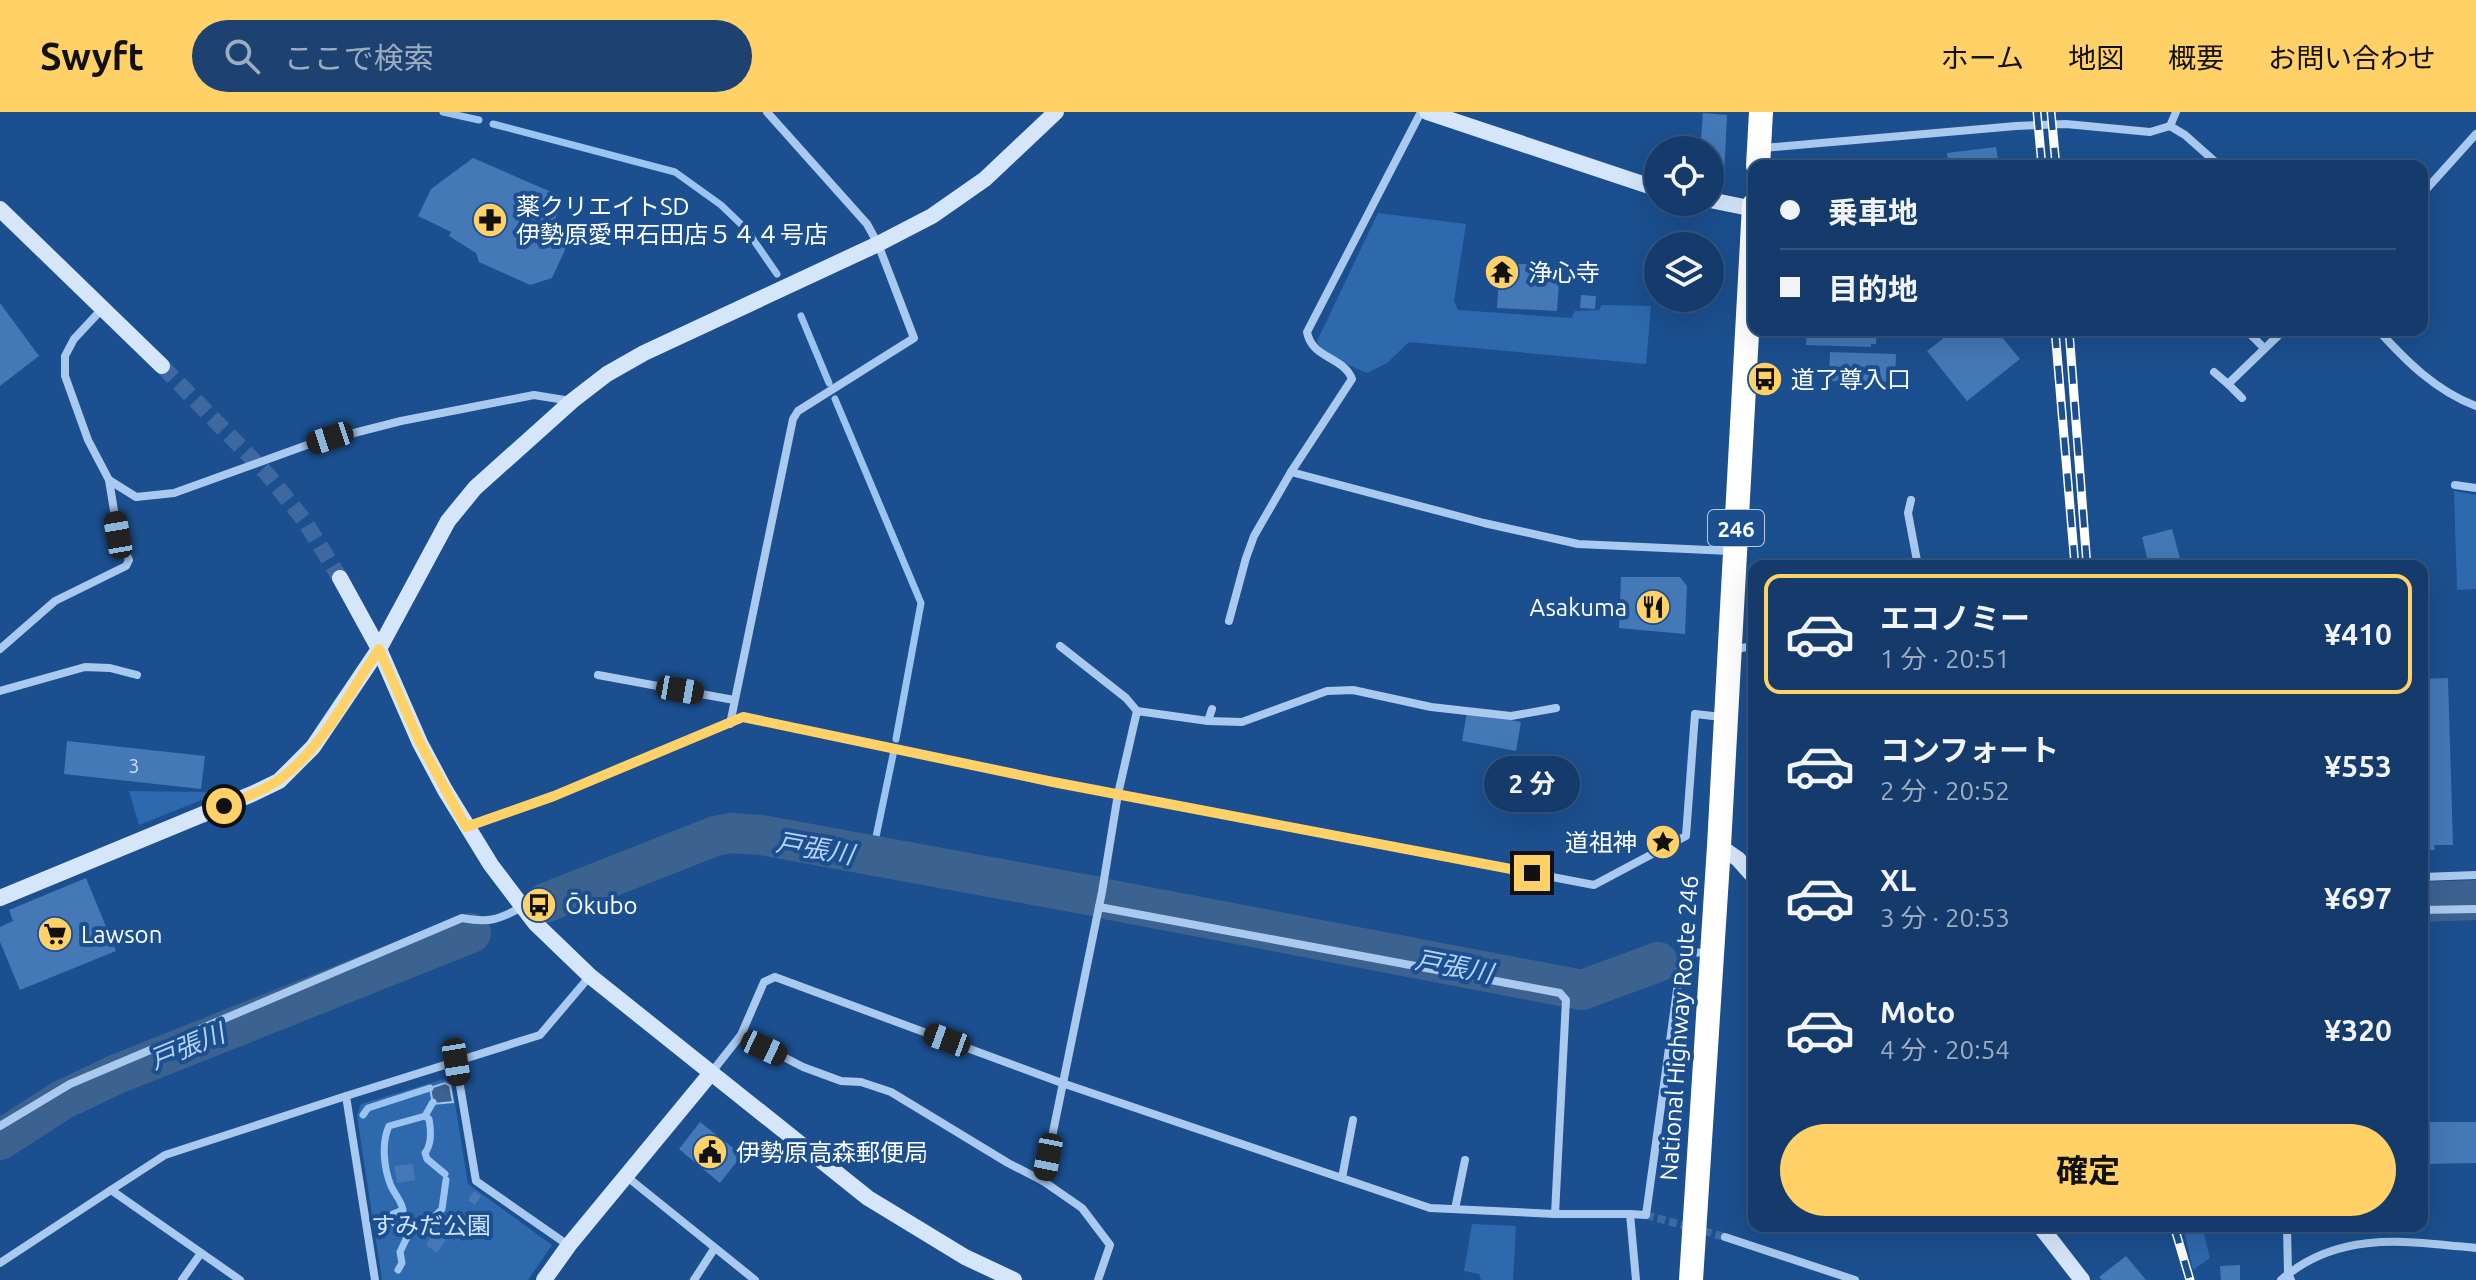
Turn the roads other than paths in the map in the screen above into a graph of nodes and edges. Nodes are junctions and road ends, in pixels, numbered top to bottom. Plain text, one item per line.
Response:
1 (767, 112) edge
2 (1056, 112) edge
3 (1424, 112) edge
4 (1761, 112) edge
5 (2176, 112) edge
6 (2170, 126) junction
7 (2476, 134) edge
8 (1758, 157) edge
9 (2213, 160) edge
10 (1644, 184) edge
11 (2428, 187) edge
12 (1724, 202) edge
13 (1748, 206) edge
14 (0, 209) edge
15 (878, 244) junction
16 (102, 309) junction
17 (1748, 310) edge
18 (2252, 336) edge
19 (2277, 336) edge
20 (2383, 336) edge
21 (2264, 348) junction
22 (162, 366) tunnel mouth
23 (2214, 372) dead end
24 (2228, 384) junction
25 (2242, 398) dead end
26 (572, 401) junction
27 (2476, 406) edge
28 (1291, 472) junction
29 (109, 480) junction
30 (2455, 485) dead end
31 (2476, 488) edge
32 (1911, 500) dead end
33 (1734, 551) junction
34 (1917, 560) edge
35 (340, 578) tunnel mouth
36 (1229, 621) dead end
37 (1060, 646) dead end
38 (1742, 648) edge
39 (0, 649) edge
40 (379, 649) junction
41 (137, 675) dead end
42 (598, 675) dead end
43 (0, 691) edge
44 (734, 700) junction
45 (1556, 708) dead end
46 (1212, 709) dead end
47 (1137, 711) junction
48 (1726, 717) junction
49 (1208, 721) junction
50 (730, 724) junction
51 (1118, 794) junction
52 (466, 827) junction
53 (1719, 846) junction
54 (1748, 870) edge
55 (2476, 875) edge
56 (2428, 877) edge
57 (0, 898) edge
58 (1099, 905) junction
59 (522, 907) junction
60 (2476, 909) edge
61 (2428, 910) edge
62 (1711, 954) junction
63 (590, 976) junction
64 (741, 1035) junction
65 (456, 1062) junction
66 (711, 1073) junction
67 (1062, 1083) junction
68 (346, 1096) junction
69 (1353, 1120) dead end
70 (0, 1126) edge
71 (1465, 1160) dead end
72 (625, 1176) junction
73 (1342, 1178) junction
74 (1043, 1181) junction
75 (111, 1190) junction
76 (1455, 1209) junction
77 (1555, 1214) junction
78 (1630, 1214) junction
79 (2045, 1232) edge
80 (2287, 1232) edge
81 (1725, 1237) tunnel mouth
82 (569, 1245) junction
83 (2476, 1248) edge
84 (714, 1249) junction
85 (201, 1253) junction
86 (0, 1263) edge
87 (2290, 1277) edge
88 (182, 1280) edge
89 (240, 1280) edge
90 (375, 1280) edge
91 (544, 1280) edge
92 (694, 1280) edge
93 (755, 1280) edge
94 (1014, 1280) edge
95 (1098, 1280) edge
96 (1636, 1280) edge
97 (1691, 1280) edge
98 (1855, 1280) edge
99 (2082, 1280) edge
100 (2281, 1280) edge

1 - 15 street
2 - 15 street
3 - 10 street
3 - 28 street
4 - 8 highway
5 - 6 street
6 - 8 street
6 - 9 street
7 - 11 street
12 - 13 street
14 - 16 street
15 - 26 street
15 - 44 street
16 - 22 street
16 - 29 street
17 - 33 highway, National Highway Route 246 / 246
18 - 21 street
19 - 21 street
20 - 27 street
21 - 24 street
23 - 24 street
24 - 25 street
26 - 29 street
26 - 40 street
28 - 33 street
28 - 36 street
29 - 39 street
30 - 31 street
32 - 34 street
33 - 38 highway, National Highway Route 246 / 246
35 - 40 street
37 - 47 street
38 - 48 highway, National Highway Route 246 / 246
40 - 52 street
40 - 57 street
41 - 43 street
42 - 44 street
44 - 50 street
45 - 49 street
46 - 49 street
47 - 49 street
47 - 51 street
48 - 51 street
48 - 53 highway, National Highway Route 246 / 246
50 - 51 street
50 - 52 street
51 - 58 street
52 - 59 street
53 - 54 street
53 - 62 highway, National Highway Route 246 / 246
55 - 56 street
58 - 67 street
58 - 77 street
59 - 63 street
59 - 70 street
60 - 61 street
62 - 78 street
62 - 97 highway, National Highway Route 246 / 246
63 - 65 street
63 - 66 street
64 - 66 street
64 - 67 street
64 - 74 street
65 - 68 street
65 - 82 street
66 - 72 street
66 - 94 street
67 - 73 street
67 - 74 street
68 - 75 street
68 - 90 street
69 - 73 street
71 - 76 street
72 - 82 street
72 - 84 street
73 - 76 street
74 - 95 street
75 - 85 street
75 - 86 street
76 - 77 street
77 - 78 street
78 - 96 street
79 - 99 street
80 - 87 street
81 - 98 street
82 - 91 street
83 - 87 street
84 - 92 street
84 - 93 street
85 - 88 street
85 - 89 street
87 - 100 street

